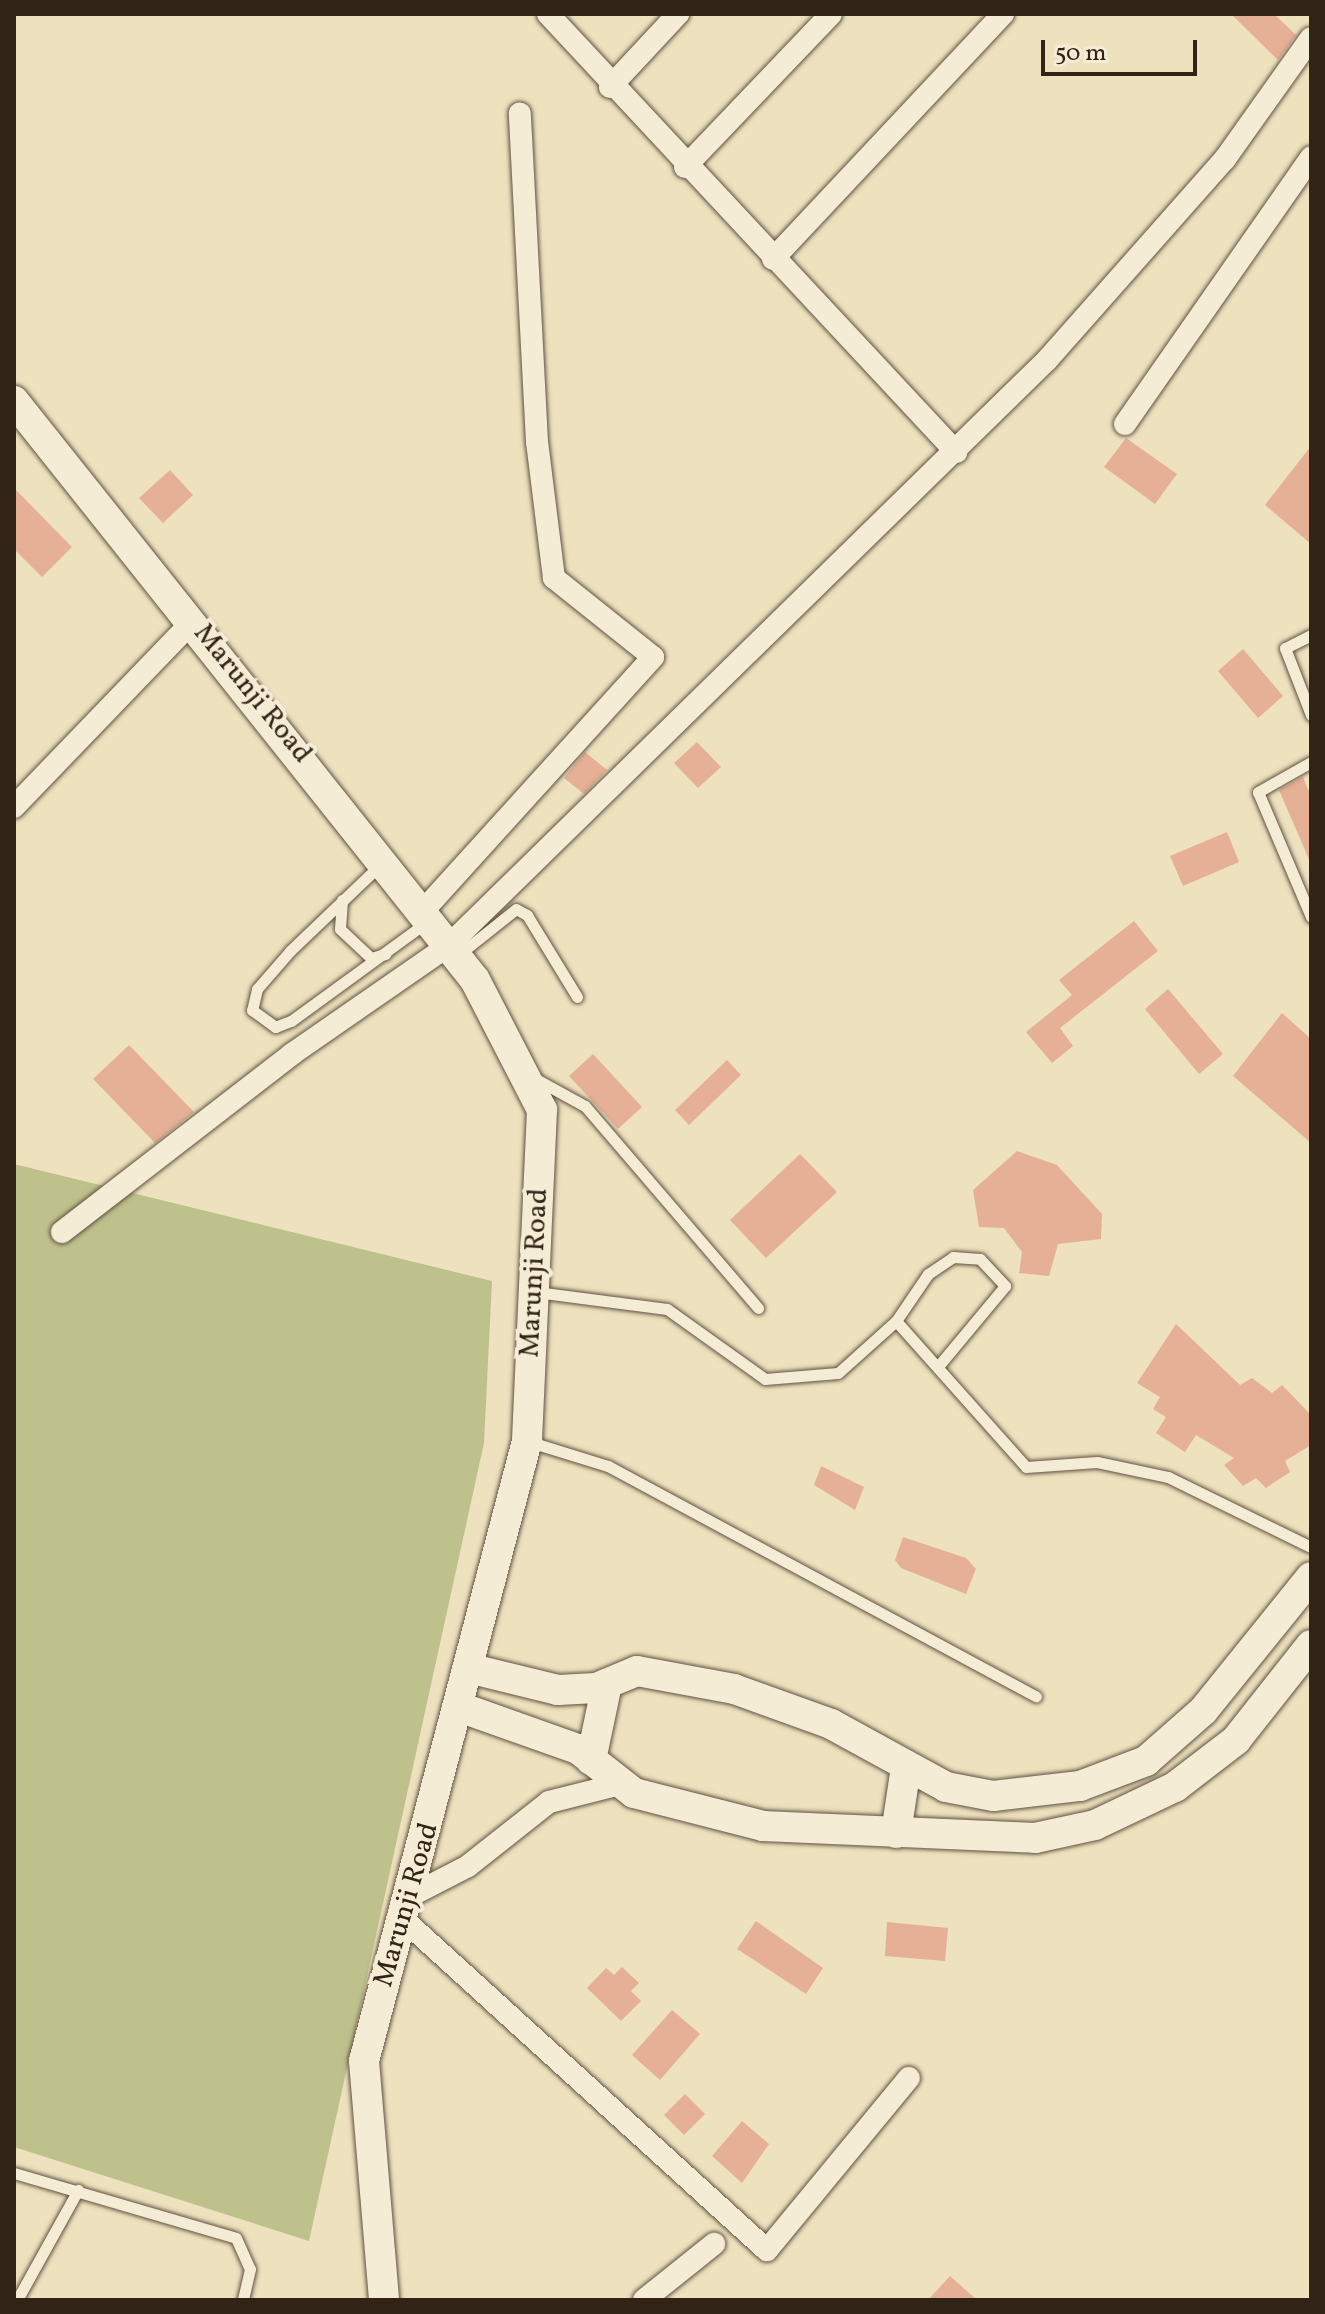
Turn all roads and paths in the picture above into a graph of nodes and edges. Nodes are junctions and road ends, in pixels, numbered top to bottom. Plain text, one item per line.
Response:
1 (548, 14) edge
2 (678, 14) edge
3 (831, 14) edge
4 (1003, 14) edge
5 (1311, 38) edge
6 (610, 87) junction
7 (520, 113) dead end
8 (1311, 157) edge
9 (685, 167) junction
10 (773, 259) junction
11 (14, 401) edge
12 (1125, 424) dead end
13 (956, 452) junction
14 (193, 621) junction
15 (1311, 635) edge
16 (1311, 715) edge
17 (1311, 762) edge
18 (14, 807) edge
19 (383, 862) junction
20 (342, 899) junction
21 (425, 916) junction
22 (1311, 917) edge
23 (452, 951) junction
24 (390, 953) junction
25 (577, 997) dead end
26 (522, 1073) junction
27 (62, 1232) dead end
28 (535, 1292) junction
29 (758, 1308) dead end
30 (896, 1321) junction
31 (940, 1364) junction
32 (527, 1441) junction
33 (1311, 1547) edge
34 (1311, 1577) edge
35 (1311, 1645) edge
36 (472, 1669) junction
37 (607, 1684) junction
38 (1036, 1696) dead end
39 (462, 1708) junction
40 (591, 1760) junction
41 (906, 1767) junction
42 (620, 1784) junction
43 (896, 1833) junction
44 (407, 1907) junction
45 (909, 2078) dead end
46 (14, 2173) edge
47 (78, 2190) junction
48 (714, 2244) dead end
49 (17, 2300) edge
50 (243, 2300) edge
51 (384, 2300) edge
52 (644, 2300) edge

1 - 6 street
2 - 6 street
3 - 9 street
4 - 10 street
5 - 13 street
6 - 9 street
7 - 21 street
8 - 12 street
9 - 10 street
10 - 13 street
11 - 14 street, Marunji Road
13 - 23 street
14 - 18 street
14 - 19 street, Marunji Road
15 - 16 lane
17 - 22 lane
19 - 20 lane
19 - 21 street, Marunji Road
20 - 24 lane
20 - 24 lane
21 - 23 street, Marunji Road
21 - 24 lane
23 - 25 lane
23 - 26 street, Marunji Road
23 - 27 street
26 - 28 street, Marunji Road
26 - 29 lane
28 - 30 lane
28 - 32 street, Marunji Road
30 - 31 lane
30 - 31 lane
31 - 33 lane
32 - 36 street, Marunji Road
32 - 38 lane
34 - 41 street
35 - 43 street
36 - 37 street
36 - 39 street, Marunji Road
37 - 40 street
37 - 41 street
39 - 40 street
39 - 44 street, Marunji Road
40 - 42 street
41 - 43 street
42 - 43 street
42 - 44 street
44 - 45 street
44 - 51 street, Marunji Road
46 - 47 lane
47 - 49 lane
47 - 50 lane
48 - 52 street

